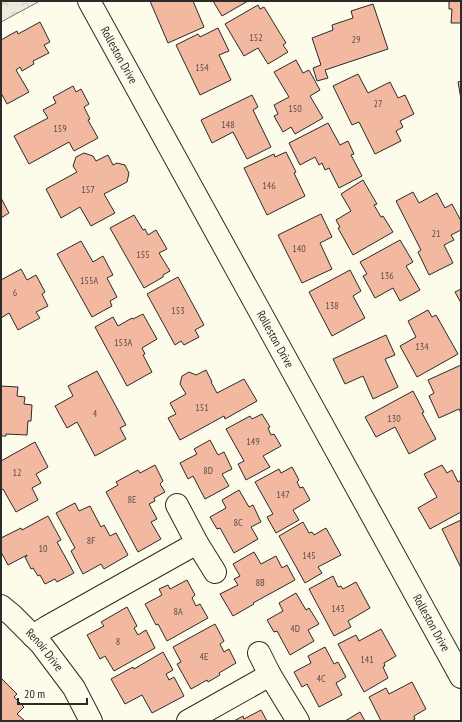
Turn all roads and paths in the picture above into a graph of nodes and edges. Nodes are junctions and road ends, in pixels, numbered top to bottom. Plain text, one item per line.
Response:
1 (89, 1) edge
2 (177, 505) dead end
3 (197, 543) junction
4 (215, 572) dead end
5 (1, 606) edge
6 (33, 636) junction
7 (259, 653) dead end
8 (270, 675) junction
9 (461, 677) edge
10 (91, 721) edge
11 (188, 721) edge
12 (298, 721) edge

1 - 9 main road, Rolleston Drive
2 - 3 main road
3 - 4 main road
3 - 6 main road
5 - 6 main road, Renoir Drive
6 - 10 main road, Renoir Drive
7 - 8 main road
8 - 11 main road
8 - 12 main road

